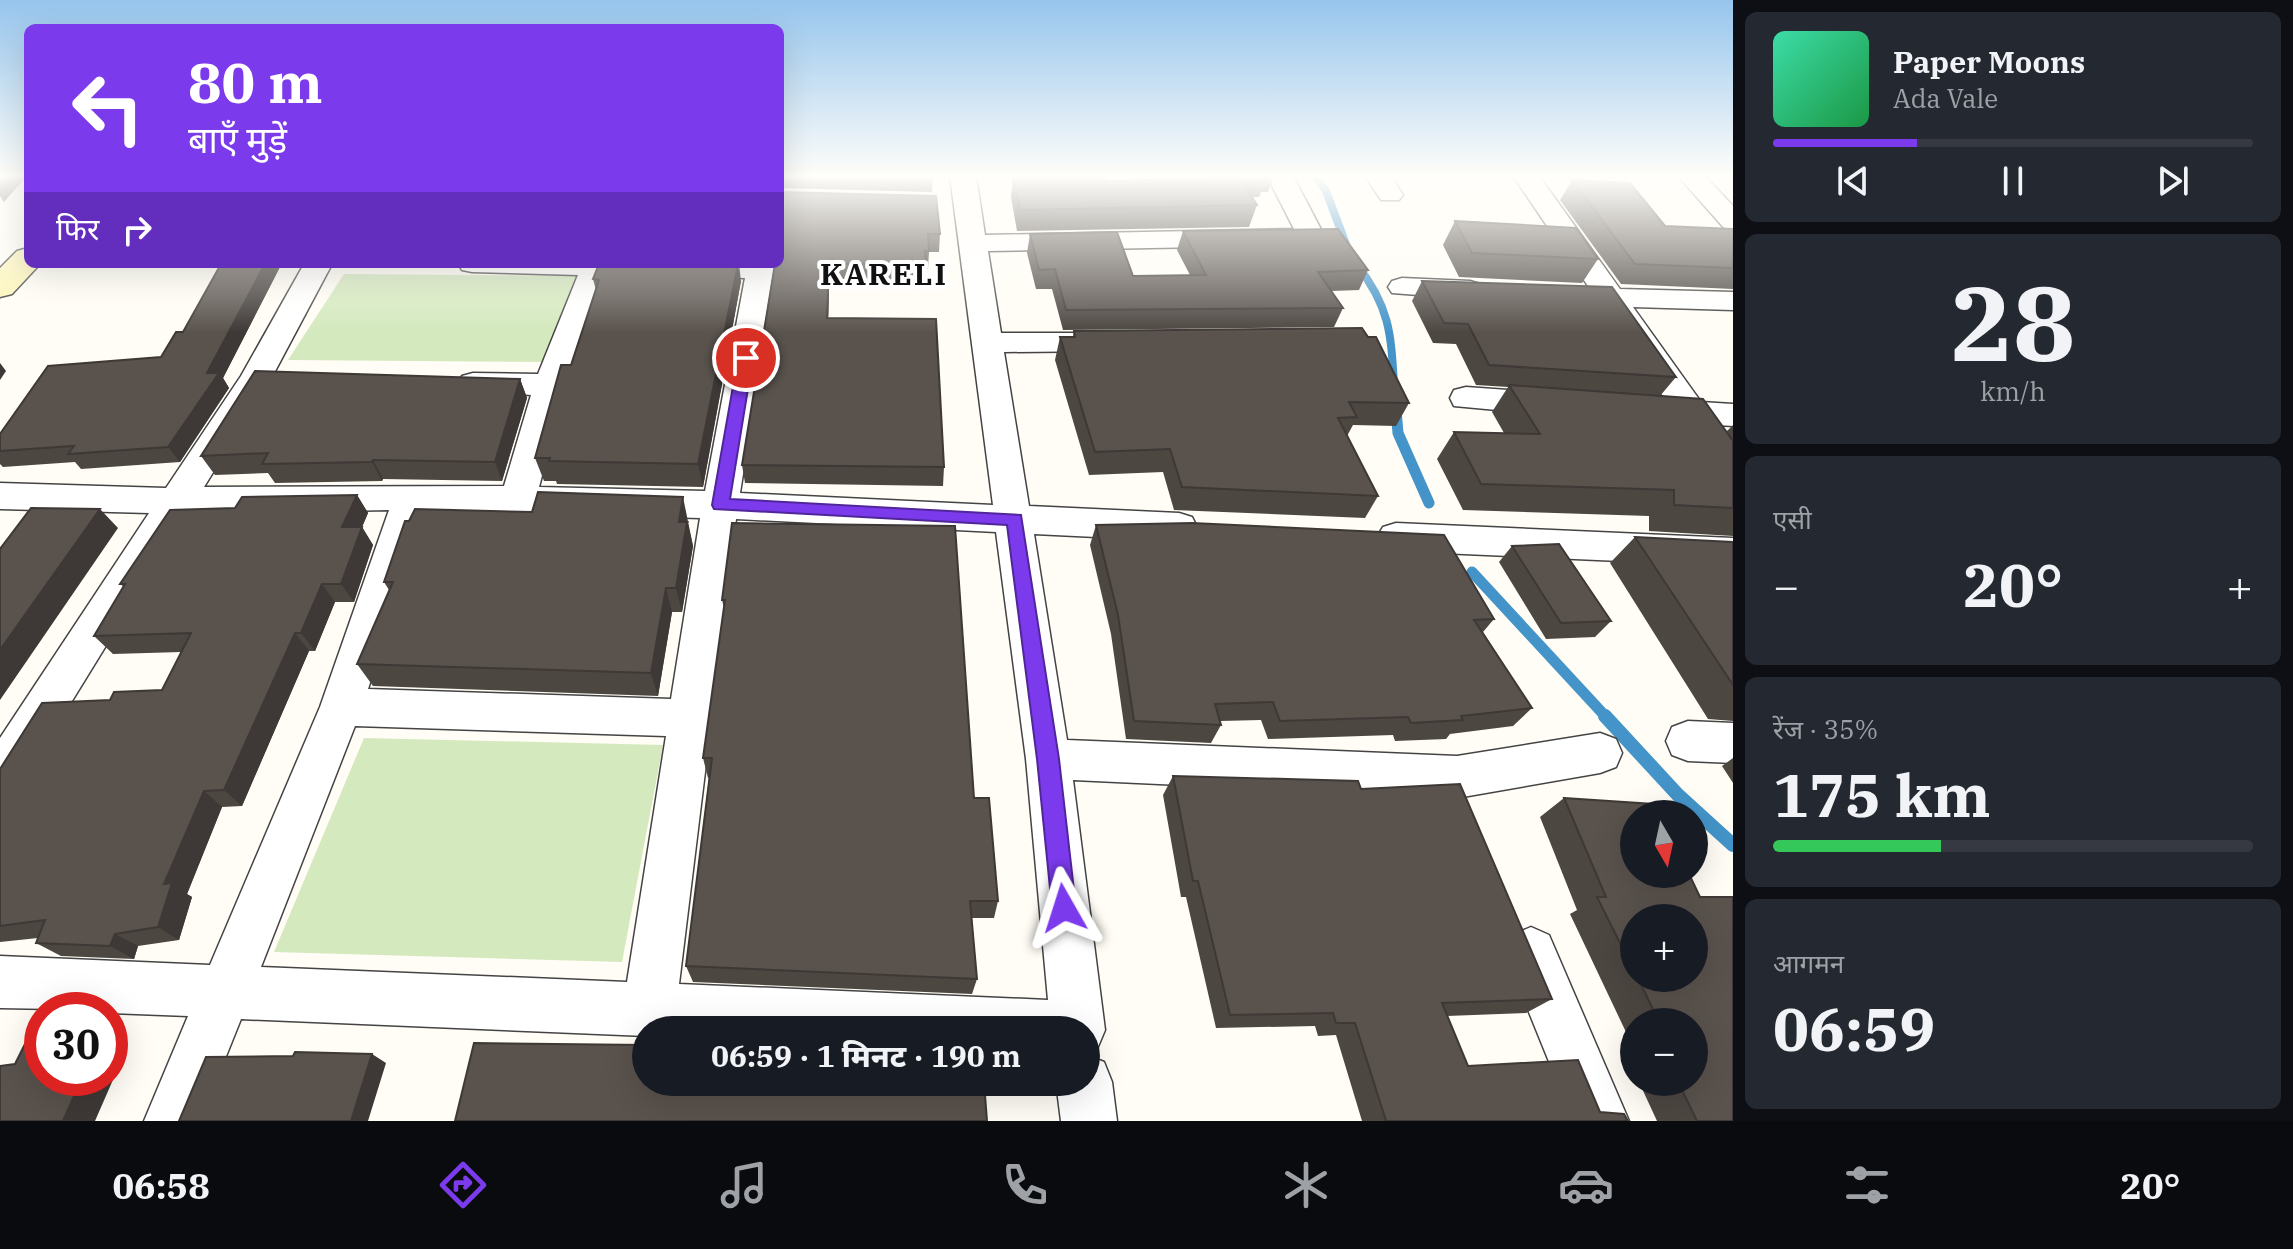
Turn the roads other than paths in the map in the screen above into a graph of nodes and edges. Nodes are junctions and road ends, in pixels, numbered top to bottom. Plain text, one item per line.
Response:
1 (968, 228) edge
2 (1307, 228) edge
3 (1561, 228) edge
4 (973, 243) junction
5 (24, 262) edge
6 (316, 268) edge
7 (594, 268) edge
8 (695, 268) edge
9 (0, 287) edge
10 (1402, 287) dead end
11 (1497, 292) edge
12 (1561, 295) edge
13 (1608, 297) junction
14 (1733, 301) edge
15 (1130, 342) edge
16 (988, 343) junction
17 (442, 382) edge
18 (550, 385) junction
19 (1466, 398) dead end
20 (1585, 406) edge
21 (1645, 410) edge
22 (1690, 413) junction
23 (1733, 415) edge
24 (1733, 473) edge
25 (0, 496) edge
26 (48, 497) junction
27 (412, 497) junction
28 (518, 499) junction
29 (176, 501) junction
30 (720, 505) junction
31 (1015, 519) junction
32 (1206, 528) edge
33 (24, 530) edge
34 (1366, 535) edge
35 (1733, 552) edge
36 (341, 707) junction
37 (691, 718) junction
38 (1688, 741) dead end
39 (1733, 743) edge
40 (1600, 753) dead end
41 (1048, 759) junction
42 (0, 777) edge
43 (1511, 906) edge
44 (0, 982) edge
45 (224, 992) junction
46 (649, 1010) junction
47 (784, 1016) edge
48 (1077, 1016) edge
49 (1086, 1096) edge
50 (172, 1121) edge
51 (1089, 1121) edge
52 (1601, 1121) edge

1 - 4 street
2 - 4 street
3 - 13 street
4 - 16 street
5 - 9 main road
6 - 29 street
7 - 18 street
8 - 30 street
10 - 11 street
12 - 13 street
13 - 14 street
13 - 22 street
15 - 16 street
16 - 31 street
17 - 18 street
18 - 28 street
19 - 20 street
21 - 22 street
22 - 23 street
22 - 24 street
25 - 26 street
26 - 29 street
26 - 33 street
27 - 28 street
27 - 29 street
27 - 36 street
28 - 30 street
29 - 42 street
30 - 31 street
30 - 37 street
31 - 32 street
31 - 41 street
34 - 35 street
36 - 37 street
36 - 45 street
37 - 46 street
38 - 39 street
40 - 41 street
41 - 48 street
43 - 52 street
44 - 45 street
45 - 46 street
45 - 50 street
46 - 47 street
49 - 51 street

